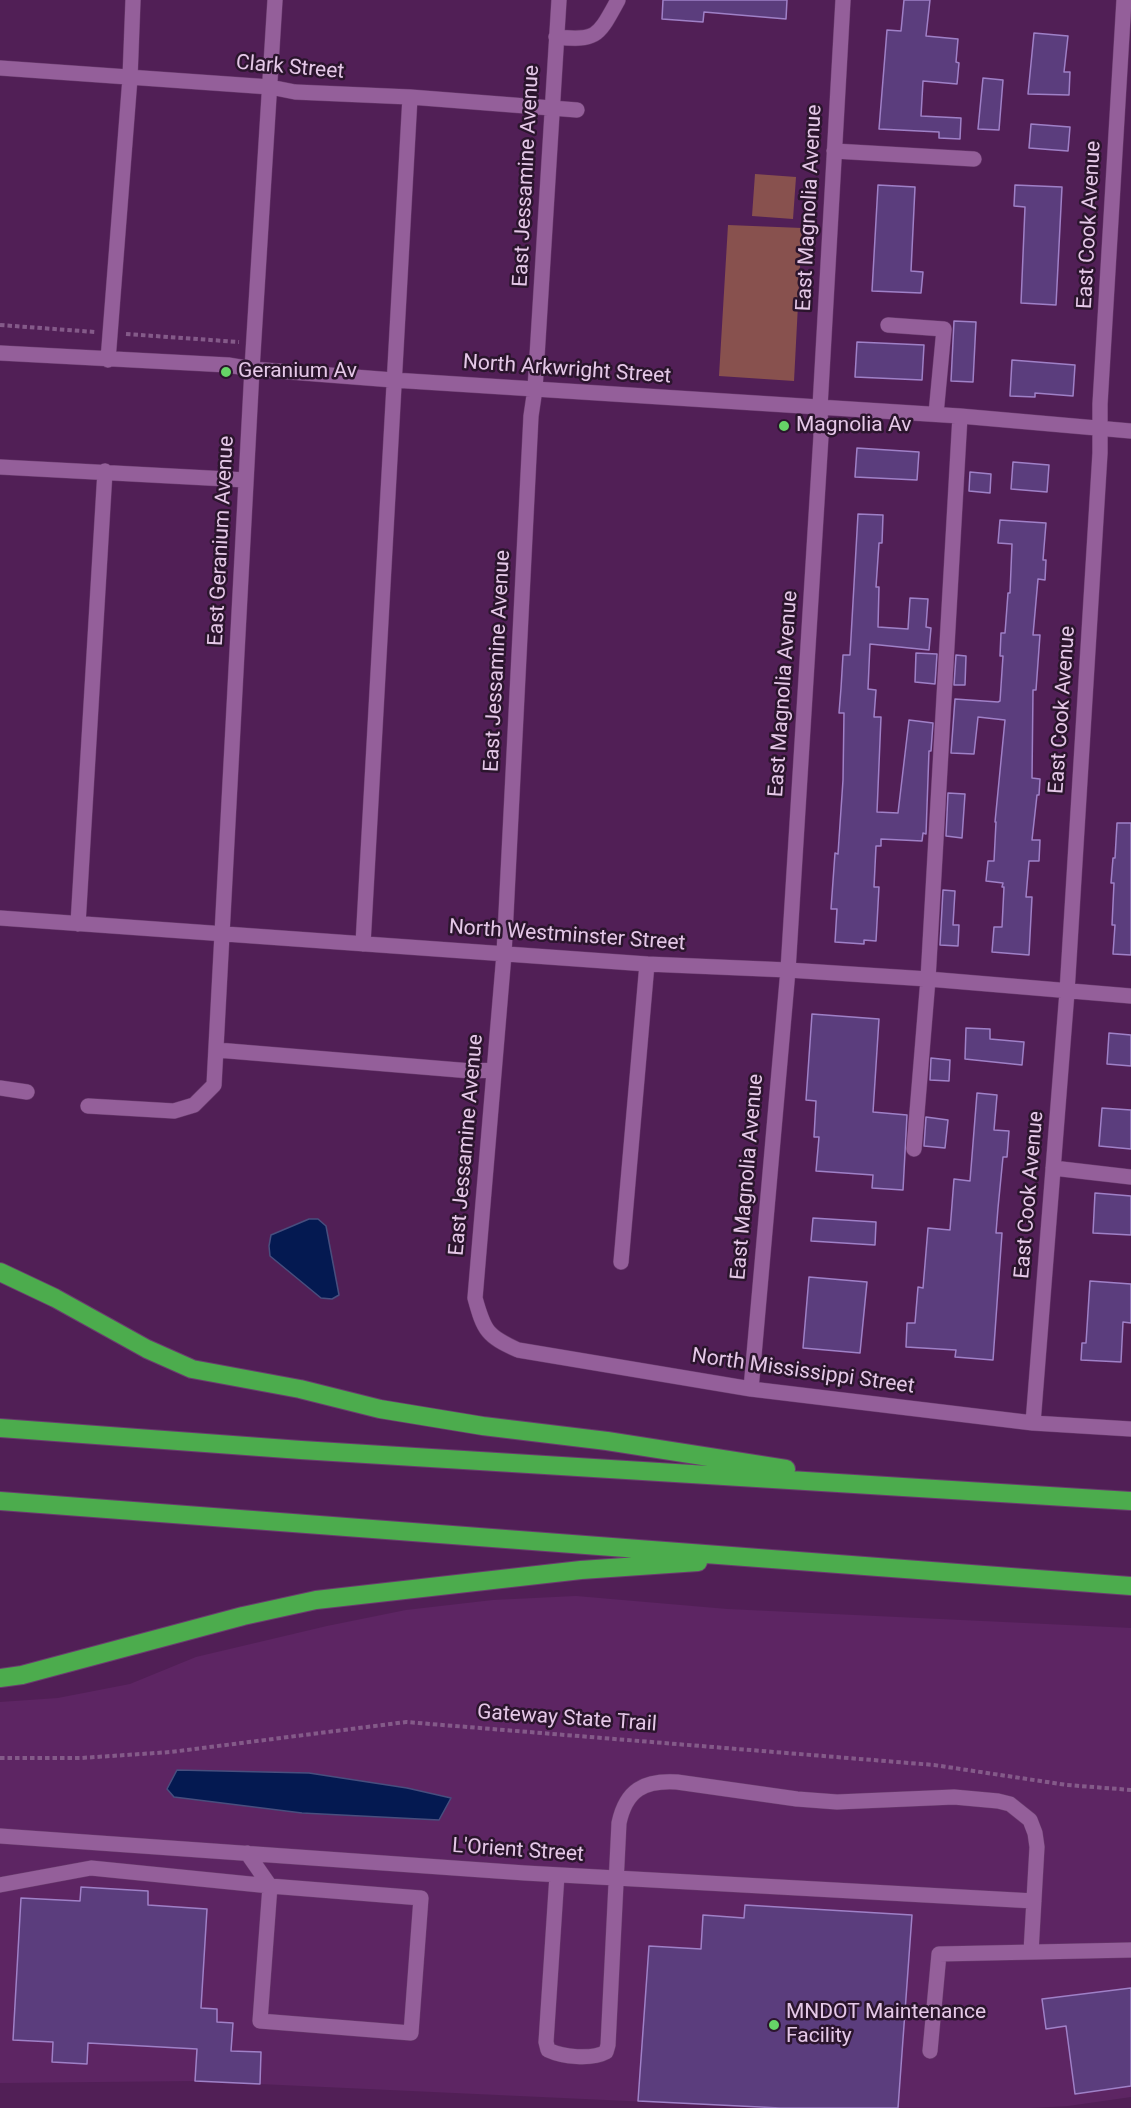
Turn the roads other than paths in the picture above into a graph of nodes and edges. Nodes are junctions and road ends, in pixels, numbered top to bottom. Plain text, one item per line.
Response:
1 (133, 0) edge
2 (275, 0) edge
3 (559, 0) edge
4 (618, 0) edge
5 (843, 0) edge
6 (1127, 2) edge
7 (556, 38) junction
8 (0, 68) edge
9 (130, 78) junction
10 (270, 87) junction
11 (410, 97) junction
12 (551, 107) junction
13 (577, 110) dead end
14 (834, 151) junction
15 (974, 159) dead end
16 (888, 325) dead end
17 (0, 353) edge
18 (108, 360) junction
19 (252, 369) junction
20 (393, 380) junction
21 (535, 389) junction
22 (820, 407) junction
23 (936, 414) junction
24 (960, 416) junction
25 (1100, 428) junction
26 (1131, 430) edge
27 (0, 467) edge
28 (105, 471) junction
29 (246, 480) junction
30 (0, 918) edge
31 (78, 924) junction
32 (222, 934) junction
33 (363, 944) junction
34 (504, 954) junction
35 (647, 964) junction
36 (788, 970) junction
37 (928, 980) junction
38 (1067, 992) junction
39 (1131, 996) edge
40 (217, 1050) junction
41 (494, 1071) junction
42 (0, 1088) edge
43 (27, 1092) dead end
44 (88, 1106) dead end
45 (914, 1149) dead end
46 (1053, 1168) junction
47 (1131, 1177) edge
48 (621, 1262) dead end
49 (0, 1272) edge
50 (482, 1322) joint
51 (751, 1389) junction
52 (1033, 1423) junction
53 (0, 1428) edge
54 (1131, 1429) edge
55 (894, 1486) junction
56 (0, 1501) edge
57 (1131, 1501) edge
58 (763, 1558) junction
59 (1131, 1587) edge
60 (0, 1678) edge
61 (0, 1836) edge
62 (247, 1853) junction
63 (557, 1875) junction
64 (615, 1878) junction
65 (0, 1885) edge
66 (270, 1886) junction
67 (1034, 1901) junction
68 (1131, 1950) edge
69 (1031, 1952) junction
70 (930, 2051) dead end

1 - 9 street
2 - 10 street, East Geranium Avenue
3 - 7 street, East Jessamine Avenue
4 - 7 street
5 - 14 street, East Magnolia Avenue
6 - 25 street, East Cook Avenue
7 - 12 street, East Jessamine Avenue
8 - 9 street, Clark Street
9 - 10 street, Clark Street
9 - 18 street
10 - 11 street, Clark Street
10 - 19 street, East Geranium Avenue
11 - 12 street, Clark Street
11 - 20 street
12 - 13 street, Clark Street
12 - 21 street, East Jessamine Avenue
14 - 15 street
14 - 22 street, East Magnolia Avenue
16 - 23 street
17 - 18 street, North Arkwright Street
18 - 19 street, North Arkwright Street
19 - 20 street, North Arkwright Street
19 - 29 street, East Geranium Avenue
20 - 21 street, North Arkwright Street
20 - 33 street
21 - 22 street, North Arkwright Street
21 - 34 street, East Jessamine Avenue
22 - 23 street, North Arkwright Street
22 - 36 street, East Magnolia Avenue
23 - 24 street, North Arkwright Street
24 - 25 street, North Arkwright Street
24 - 37 street
25 - 26 street, North Arkwright Street
25 - 38 street, East Cook Avenue
27 - 28 street
28 - 29 street
28 - 31 street
29 - 32 street, East Geranium Avenue
30 - 31 street, North Westminster Street
31 - 32 street, North Westminster Street
32 - 33 street, North Westminster Street
32 - 40 street, East Geranium Avenue
33 - 34 street, North Westminster Street
34 - 35 street, North Westminster Street
34 - 41 street, East Jessamine Avenue
35 - 36 street, North Westminster Street
35 - 48 street
36 - 37 street, North Westminster Street
36 - 51 street, East Magnolia Avenue
37 - 38 street, North Westminster Street
37 - 45 street
38 - 39 street, North Westminster Street
38 - 46 street, East Cook Avenue
40 - 41 street
40 - 44 street, East Geranium Avenue
41 - 50 street, East Jessamine Avenue
42 - 43 street
46 - 47 street
46 - 52 street, East Cook Avenue
49 - 55 highway
50 - 51 street, North Mississippi Street
51 - 52 street, North Mississippi Street
52 - 54 street, North Mississippi Street
53 - 55 highway
55 - 57 highway
56 - 58 highway
58 - 59 highway
58 - 60 highway
61 - 62 street, L'Orient Street
62 - 63 street, L'Orient Street
62 - 66 street
63 - 64 street, L'Orient Street
63 - 64 street
64 - 67 street, L'Orient Street
64 - 67 street
65 - 66 street
66 - 66 street
67 - 69 street
68 - 69 street
69 - 70 street

